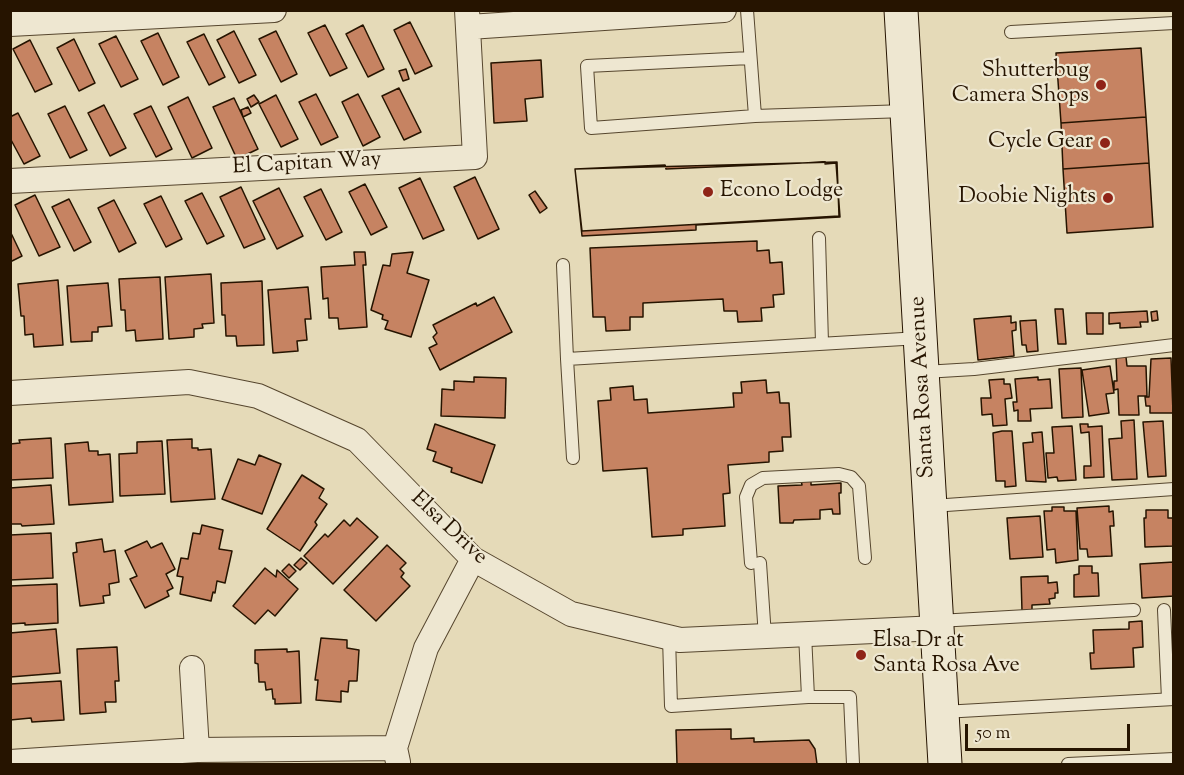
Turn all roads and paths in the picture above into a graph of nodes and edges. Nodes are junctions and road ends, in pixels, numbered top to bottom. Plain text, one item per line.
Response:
1 (274, 10) edge
2 (724, 10) edge
3 (747, 10) edge
4 (902, 10) edge
5 (676, 12) edge
6 (468, 19) edge
7 (1173, 22) edge
8 (10, 24) edge
9 (1011, 32) dead end
10 (750, 58) junction
11 (908, 111) junction
12 (755, 116) junction
13 (10, 181) edge
14 (819, 238) dead end
15 (563, 265) dead end
16 (921, 338) junction
17 (822, 343) junction
18 (1173, 345) edge
19 (567, 359) junction
20 (923, 372) junction
21 (10, 393) edge
22 (573, 458) dead end
23 (1173, 489) edge
24 (931, 506) junction
25 (865, 558) dead end
26 (473, 559) junction
27 (1134, 610) dead end
28 (1164, 610) dead end
29 (938, 625) junction
30 (805, 633) junction
31 (669, 637) junction
32 (765, 637) junction
33 (192, 668) dead end
34 (808, 697) junction
35 (1171, 699) edge
36 (942, 712) junction
37 (197, 750) junction
38 (397, 757) edge
39 (1173, 759) edge
40 (10, 762) edge
41 (853, 765) edge
42 (945, 765) edge
43 (1068, 765) edge

1 - 8 street
2 - 5 street
3 - 10 lane
4 - 11 main road, Santa Rosa Avenue
5 - 6 street
6 - 13 street, El Capitan Way
7 - 9 lane
10 - 12 lane
10 - 12 lane
11 - 12 lane
11 - 16 main road, Santa Rosa Avenue
14 - 17 lane
15 - 19 lane
16 - 17 lane
16 - 20 main road, Santa Rosa Avenue
17 - 19 lane
18 - 20 lane
19 - 22 lane
20 - 24 main road, Santa Rosa Avenue
21 - 26 street, Elsa Drive
23 - 24 lane
24 - 29 main road, Santa Rosa Avenue
25 - 32 lane
26 - 31 street, Elsa Drive
26 - 38 street
27 - 29 lane
28 - 35 lane
29 - 30 street, Elsa Drive
29 - 36 main road, Santa Rosa Avenue
30 - 32 street, Elsa Drive
30 - 34 lane
31 - 32 street, Elsa Drive
31 - 34 lane
33 - 37 street
34 - 41 lane
35 - 36 lane
36 - 42 main road, Santa Rosa Avenue
37 - 38 street
37 - 40 street
39 - 43 lane

